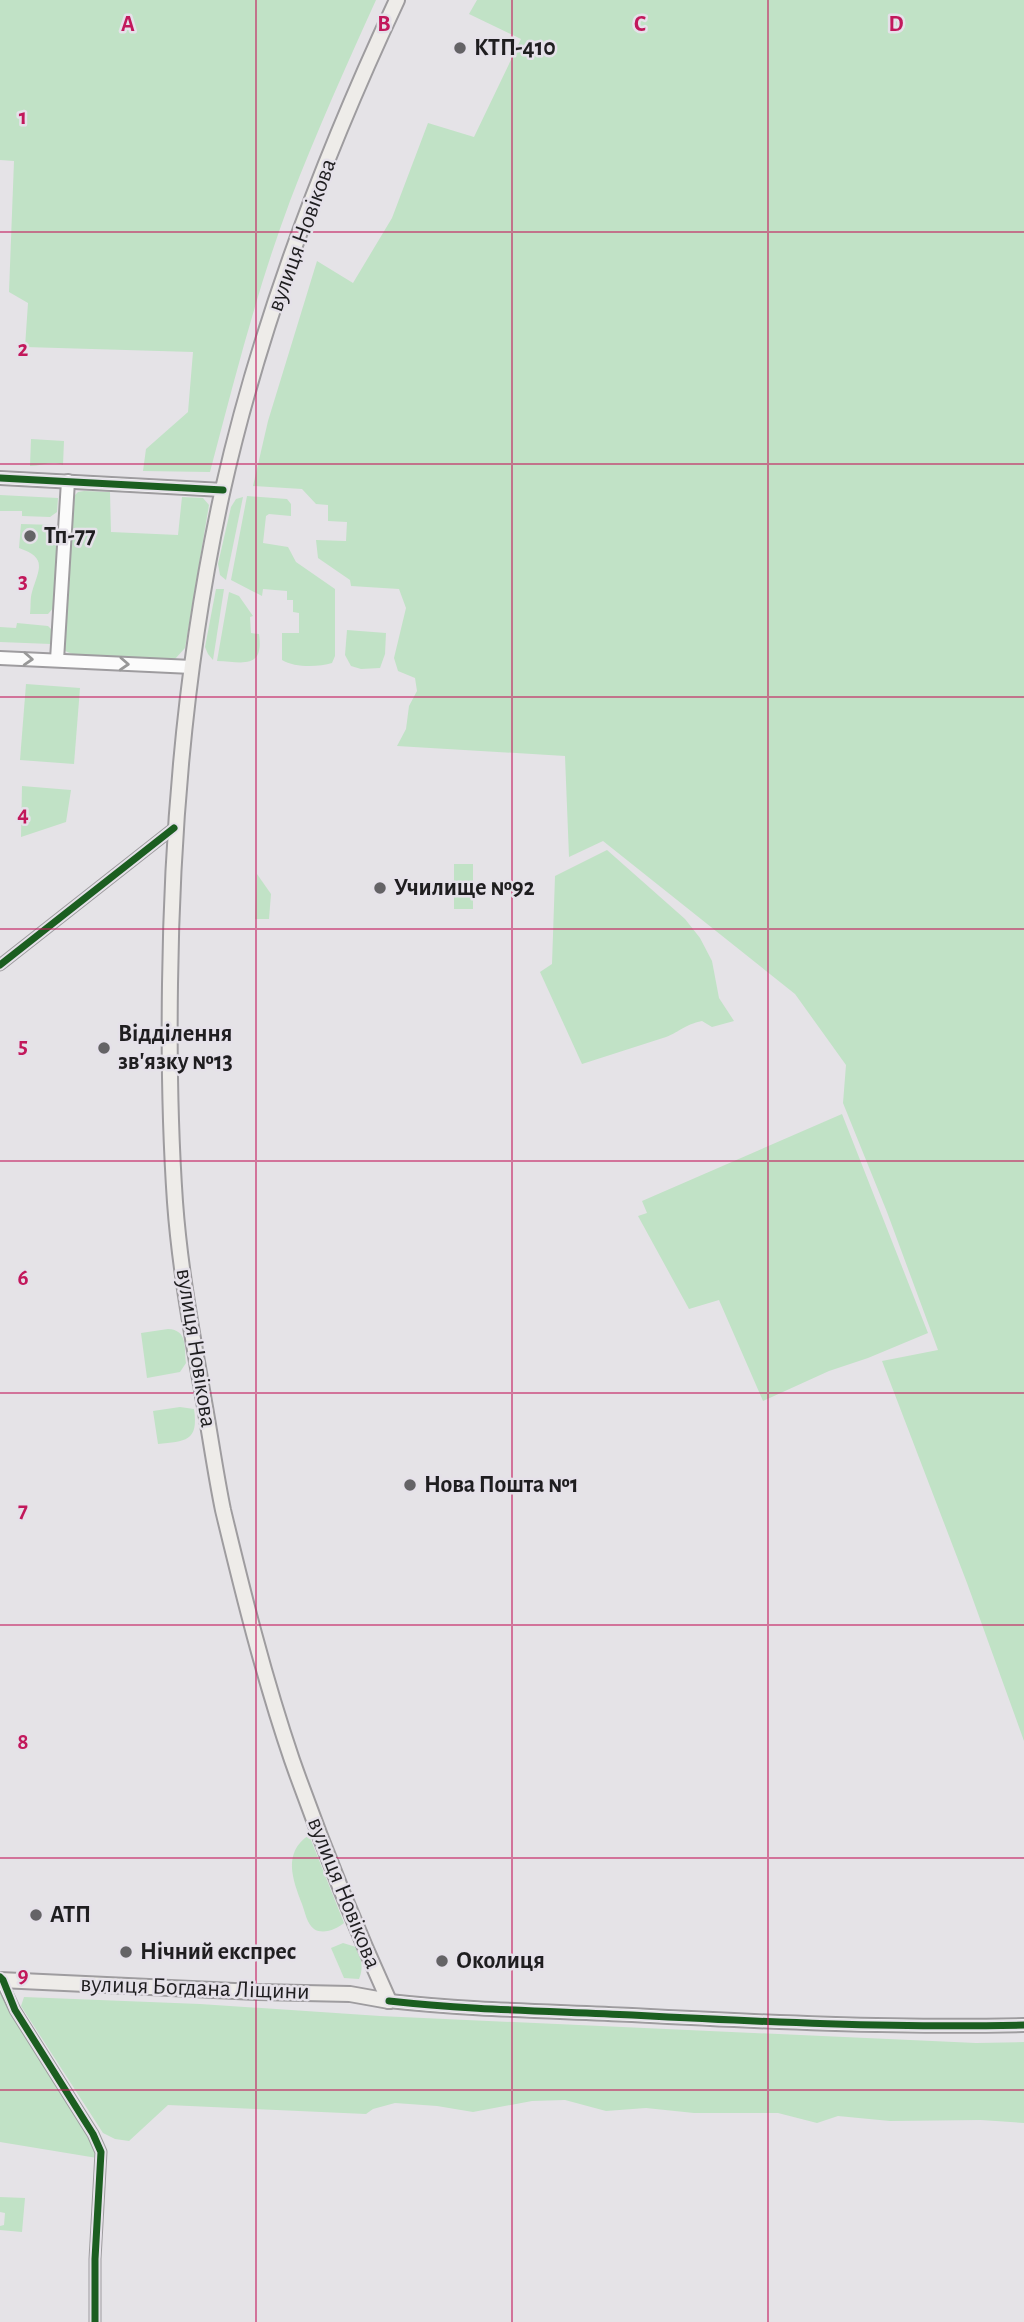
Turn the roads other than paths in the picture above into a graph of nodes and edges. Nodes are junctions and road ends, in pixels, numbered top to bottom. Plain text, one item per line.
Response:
1 (397, 0) edge
2 (0, 478) edge
3 (68, 481) junction
4 (225, 483) junction
5 (0, 658) edge
6 (57, 660) junction
7 (192, 667) junction
8 (174, 828) junction
9 (0, 965) edge
10 (1, 1979) edge
11 (388, 2001) junction
12 (1024, 2025) edge
13 (95, 2322) edge

1 - 4 main road, вулиця Новікова
2 - 3 street
3 - 4 street
3 - 6 street
4 - 7 main road, вулиця Новікова
5 -> 6 street
6 -> 7 street
7 - 8 main road, вулиця Новікова
8 - 9 street
8 - 11 main road, вулиця Новікова
10 - 11 main road, вулиця Богдана Ліщини
10 - 13 street
11 - 12 street

